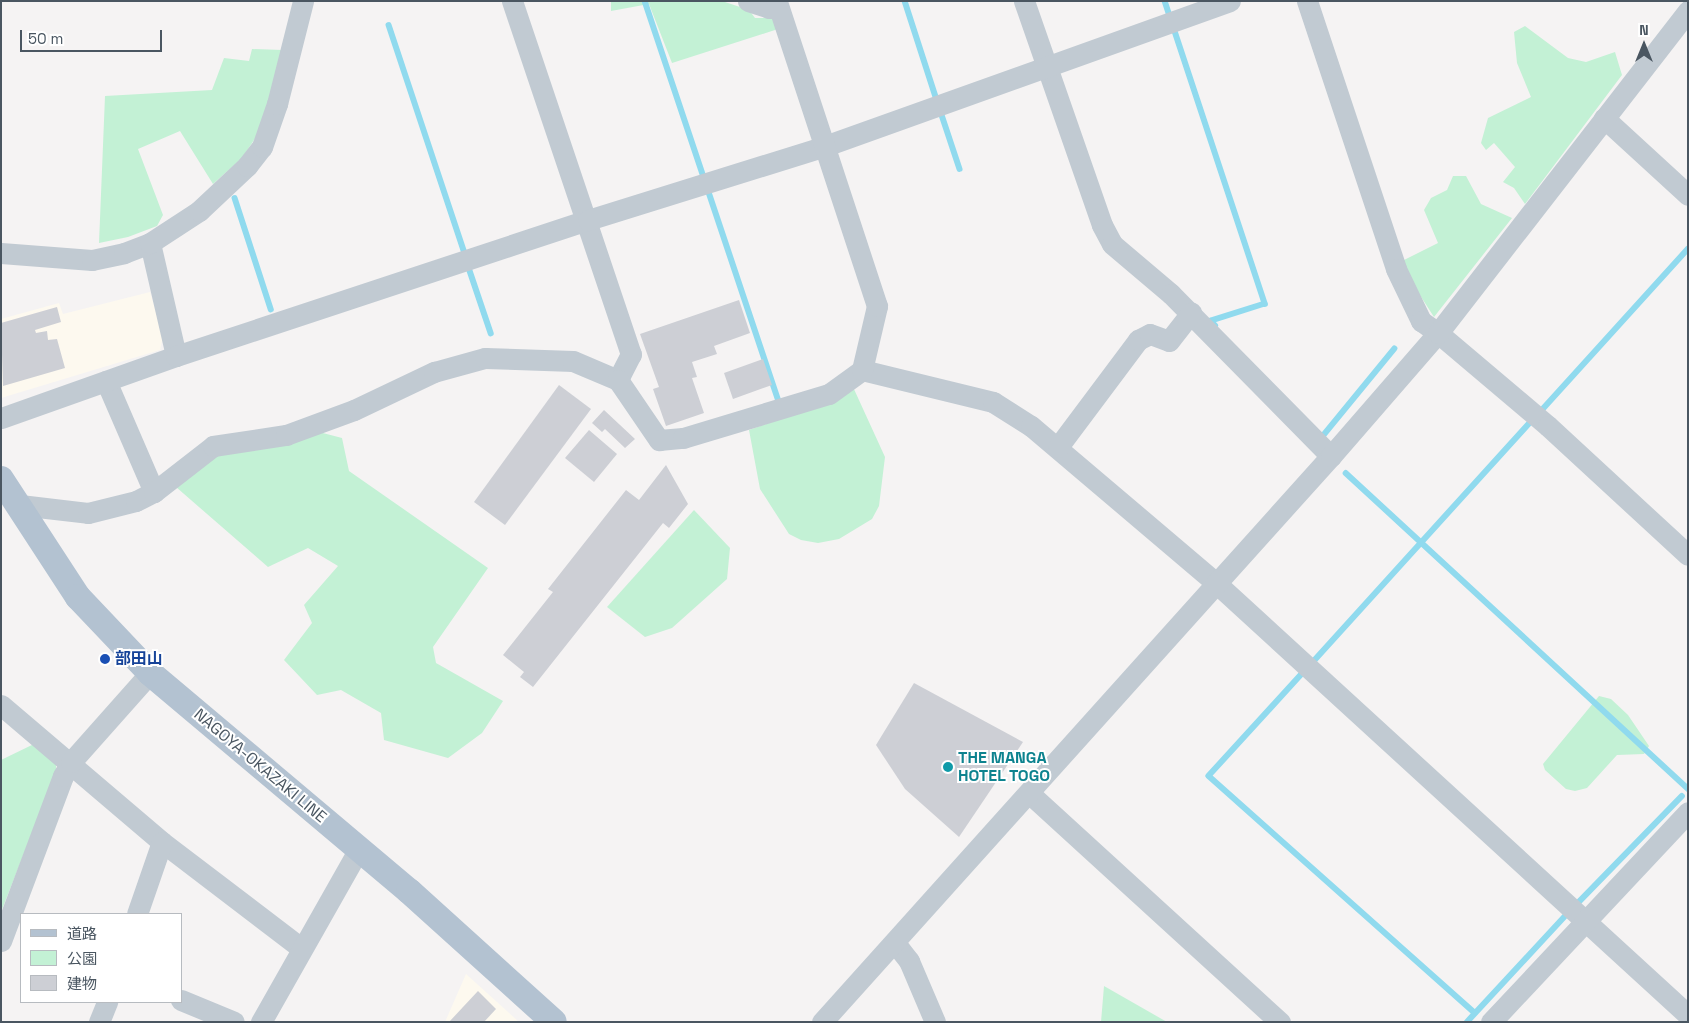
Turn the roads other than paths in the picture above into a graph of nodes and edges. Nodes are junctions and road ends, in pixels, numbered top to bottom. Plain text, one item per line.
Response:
1 (303, 1) edge
2 (512, 1) edge
3 (748, 1) edge
4 (1024, 1) edge
5 (1230, 1) edge
6 (1308, 1) edge
7 (778, 4) edge
8 (1688, 12) edge
9 (1047, 66) junction
10 (1604, 118) junction
11 (825, 146) junction
12 (1688, 195) edge
13 (588, 220) junction
14 (150, 243) junction
15 (1, 253) edge
16 (1191, 313) junction
17 (1438, 332) junction
18 (176, 356) junction
19 (862, 370) junction
20 (618, 380) junction
21 (106, 381) junction
22 (1, 418) edge
23 (1058, 447) junction
24 (1332, 456) junction
25 (1, 479) edge
26 (154, 492) junction
27 (20, 505) junction
28 (1688, 555) edge
29 (1216, 583) junction
30 (150, 673) junction
31 (1, 706) edge
32 (71, 762) junction
33 (1029, 793) junction
34 (1688, 812) edge
35 (162, 842) junction
36 (359, 849) junction
37 (138, 913) edge
38 (1585, 920) junction
39 (3, 930) edge
40 (895, 943) junction
41 (301, 948) junction
42 (182, 1000) edge
43 (106, 1003) edge
44 (1688, 1015) edge
45 (99, 1022) edge
46 (234, 1022) edge
47 (261, 1022) edge
48 (554, 1022) edge
49 (822, 1022) edge
50 (935, 1022) edge
51 (1280, 1022) edge
52 (1491, 1022) edge

1 - 14 street
2 - 13 street
3 - 7 street
4 - 9 street
5 - 9 street
6 - 17 street
7 - 11 street
8 - 10 street
9 - 11 street
9 - 16 street
10 - 12 street
10 - 17 street
11 - 13 street
11 - 19 street
13 - 18 street
13 - 20 street
14 - 15 street
14 - 18 street
16 - 23 street
16 - 24 street
17 - 24 street
17 - 28 street
18 - 21 street
19 - 20 street
19 - 23 street
20 - 26 street
21 - 22 street
21 - 26 street
23 - 29 street
24 - 29 street
25 - 27 main road, NAGOYA-OKAZAKI LINE
26 - 27 street
27 - 30 main road, NAGOYA-OKAZAKI LINE
29 - 33 street
29 - 38 street
30 - 32 street
30 - 36 main road, NAGOYA-OKAZAKI LINE
31 - 32 street
32 - 35 street
32 - 39 street
33 - 40 street
33 - 51 street
34 - 38 street
35 - 37 street
35 - 41 street
36 - 41 street
36 - 48 main road, NAGOYA-OKAZAKI LINE
38 - 44 street
38 - 52 street
40 - 49 street
40 - 50 street
41 - 47 street
42 - 46 street
43 - 45 street

